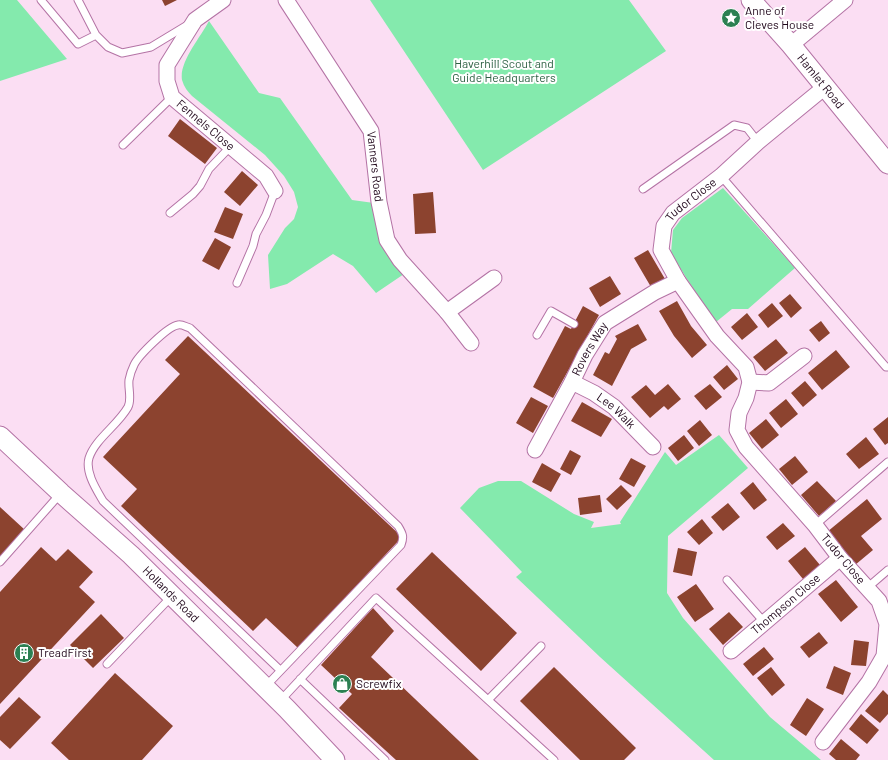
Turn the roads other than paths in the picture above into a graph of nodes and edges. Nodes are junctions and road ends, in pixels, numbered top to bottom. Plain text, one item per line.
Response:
1 (41, 0) edge
2 (78, 0) edge
3 (223, 0) edge
4 (286, 0) edge
5 (751, 0) edge
6 (845, 0) edge
7 (201, 16) junction
8 (96, 35) junction
9 (791, 45) junction
10 (825, 87) junction
11 (172, 97) junction
12 (758, 142) junction
13 (123, 144) dead end
14 (231, 146) junction
15 (888, 164) edge
16 (721, 176) junction
17 (643, 189) dead end
18 (275, 192) joint
19 (170, 213) dead end
20 (494, 278) dead end
21 (678, 281) junction
22 (237, 283) dead end
23 (447, 312) junction
24 (574, 324) dead end
25 (537, 335) dead end
26 (471, 343) dead end
27 (804, 356) dead end
28 (888, 367) edge
29 (572, 382) junction
30 (750, 382) junction
31 (0, 436) edge
32 (653, 447) dead end
33 (535, 450) dead end
34 (888, 462) edge
35 (61, 493) junction
36 (815, 525) junction
37 (840, 558) junction
38 (0, 562) edge
39 (888, 570) edge
40 (727, 580) dead end
41 (867, 588) junction
42 (172, 595) junction
43 (764, 622) junction
44 (541, 646) dead end
45 (731, 651) dead end
46 (107, 664) dead end
47 (280, 670) junction
48 (300, 679) junction
49 (264, 687) junction
50 (488, 700) junction
51 (279, 701) junction
52 (823, 742) dead end
53 (335, 760) edge
54 (385, 760) edge
55 (554, 760) edge

1 - 8 lane
2 - 8 lane
3 - 7 street
4 - 23 street, Vanners Road
5 - 9 street, Hamlet Road
6 - 9 street
7 - 8 lane
7 - 11 street, Fennels Close
9 - 10 street, Hamlet Road
10 - 12 street, Tudor Close
10 - 15 street, Hamlet Road
11 - 13 lane
11 - 14 street, Fennels Close
12 - 16 street, Tudor Close
12 - 17 lane
14 - 18 street, Fennels Close
14 - 19 lane
16 - 21 street, Tudor Close
16 - 28 lane
18 - 22 lane
20 - 23 street
21 - 29 street, Rovers Way
21 - 30 street, Tudor Close
23 - 26 street, Vanners Road
24 - 25 lane
27 - 30 street
29 - 32 street, Lee Walk
29 - 33 street, Rovers Way
30 - 36 street, Tudor Close
31 - 35 street, Hollands Road
34 - 36 lane
35 - 38 lane
35 - 42 street, Hollands Road
36 - 37 street, Tudor Close
37 - 41 street, Tudor Close
37 - 43 street, Thompson Close
39 - 41 lane
40 - 43 lane
41 - 52 street, Tudor Close
42 - 46 lane
42 - 49 street, Hollands Road
43 - 45 street, Thompson Close
44 - 50 lane
47 - 47 lane
47 - 49 lane
48 - 50 lane
48 - 51 lane
48 - 54 lane
49 - 51 street, Hollands Road
50 - 55 lane
51 - 53 street, Hollands Road

